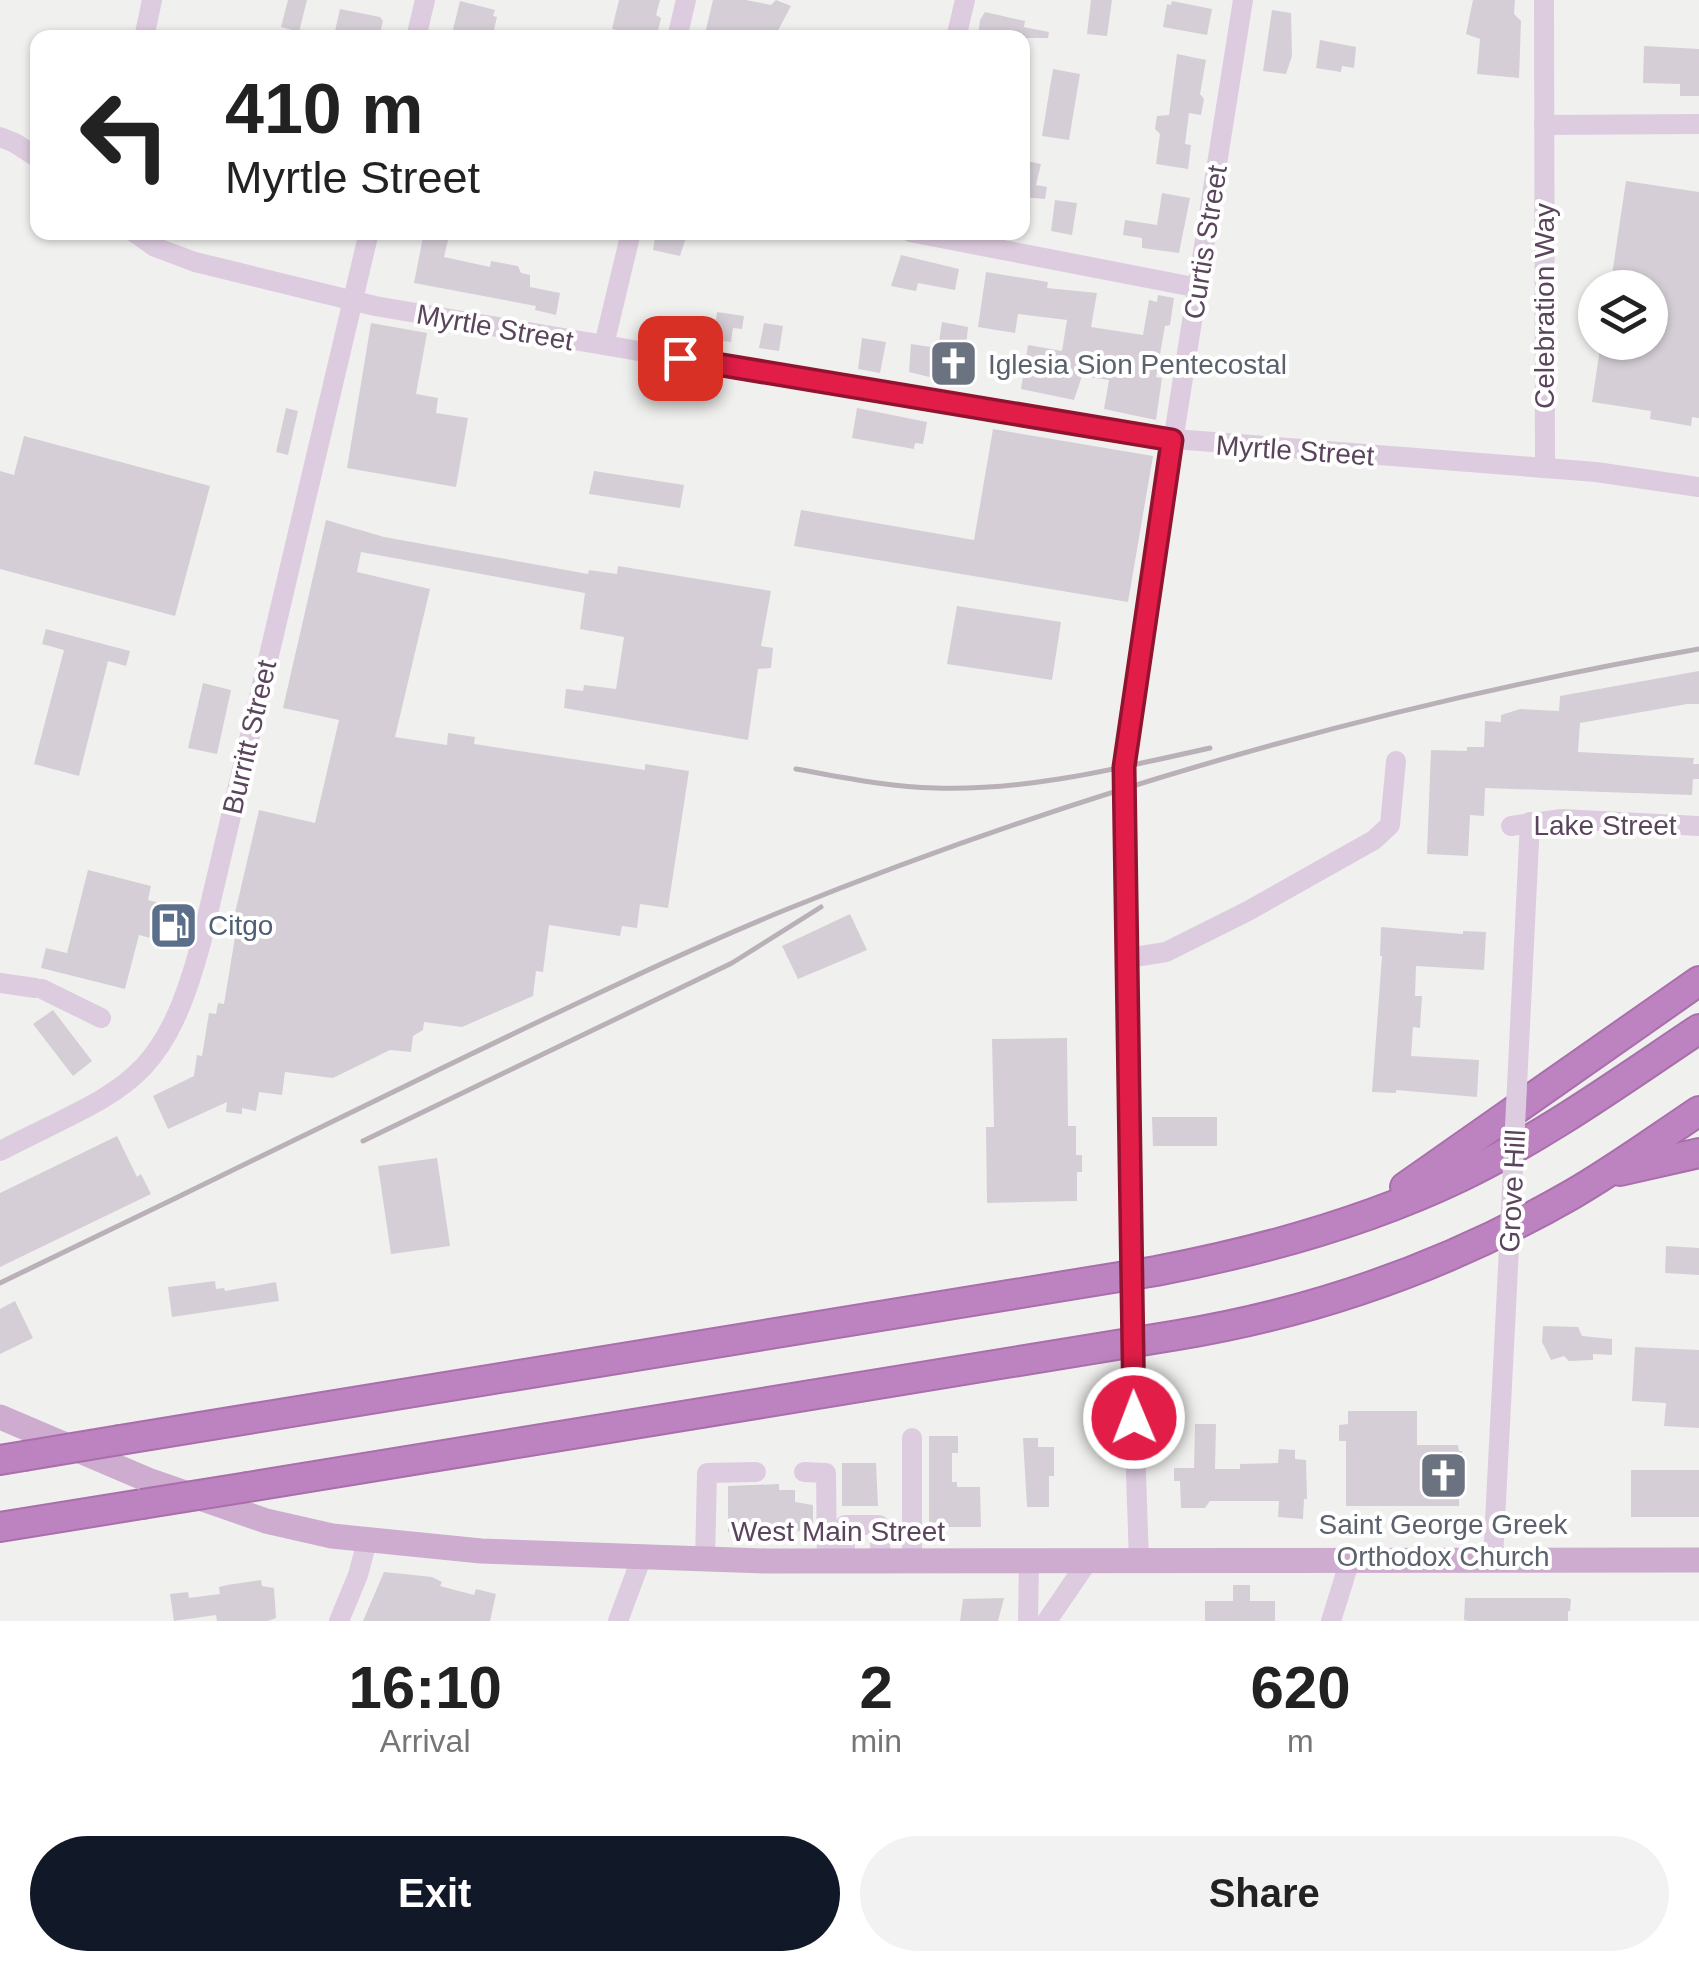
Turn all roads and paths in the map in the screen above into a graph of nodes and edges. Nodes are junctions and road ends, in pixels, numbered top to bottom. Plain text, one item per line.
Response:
1 (152, 0) edge
2 (426, 0) edge
3 (686, 0) edge
4 (965, 0) edge
5 (1243, 0) edge
6 (1544, 0) edge
7 (146, 30) edge
8 (418, 30) edge
9 (679, 30) edge
10 (958, 30) edge
11 (1699, 124) edge
12 (1544, 134) junction
13 (0, 137) edge
14 (30, 153) edge
15 (145, 240) edge
16 (367, 240) edge
17 (629, 240) edge
18 (941, 240) edge
19 (1199, 288) junction
20 (352, 301) junction
21 (604, 346) junction
22 (1172, 440) junction
23 (1545, 468) junction
24 (1699, 488) edge
25 (1396, 762) dead end
26 (1521, 824) joint
27 (1699, 826) edge
28 (1128, 958) junction
29 (1699, 982) edge
30 (0, 984) edge
31 (101, 1018) dead end
32 (1699, 1029) edge
33 (1699, 1110) edge
34 (0, 1151) edge
35 (1699, 1153) edge
36 (1604, 1174) junction
37 (1349, 1222) junction
38 (0, 1417) edge
39 (912, 1438) dead end
40 (12, 1458) edge
41 (756, 1472) dead end
42 (804, 1472) dead end
43 (0, 1528) edge
44 (367, 1540) junction
45 (641, 1559) junction
46 (704, 1560) junction
47 (1138, 1560) junction
48 (1350, 1560) junction
49 (1493, 1560) junction
50 (1699, 1560) edge
51 (836, 1561) junction
52 (880, 1561) junction
53 (912, 1561) junction
54 (1030, 1561) junction
55 (1088, 1561) junction
56 (339, 1621) edge
57 (618, 1621) edge
58 (1028, 1621) edge
59 (1047, 1621) edge
60 (1331, 1621) edge

1 - 7 street
2 - 8 street
3 - 9 street
4 - 10 street
5 - 19 street, Curtis Street
6 - 12 street, Celebration Way
11 - 12 street
12 - 23 street, Celebration Way
13 - 14 street
15 - 20 street, Myrtle Street
16 - 20 street, Burritt Street
17 - 21 street
18 - 19 street
19 - 22 street, Curtis Street
20 - 21 street, Myrtle Street
20 - 34 street, Burritt Street
21 - 22 street, Myrtle Street
22 - 23 street, Myrtle Street
22 - 28 street, Curtis Street
23 - 24 street, Myrtle Street
25 - 28 street
26 - 27 street, Lake Street
26 - 49 street, Grove Hill, bridge
28 - 47 street, Curtis Street, bridge
29 - 37 highway
30 - 31 street
32 - 37 highway
33 - 36 highway
35 - 36 highway
36 - 43 highway, bridge
37 - 40 highway, bridge
38 - 44 main road, West Main Street
39 - 53 street
41 - 46 street
42 - 51 street
44 - 45 main road, West Main Street
44 - 56 street
45 - 46 main road, West Main Street
45 - 57 street
46 - 51 main road, West Main Street
47 - 48 main road, West Main Street
47 - 55 main road, West Main Street
48 - 49 main road, West Main Street
48 - 60 street
49 - 50 main road, West Main Street
51 - 52 main road, West Main Street
51 - 52 street
52 - 53 main road, West Main Street
53 - 54 main road, West Main Street
54 - 55 main road, West Main Street
54 - 58 street
55 - 59 street

